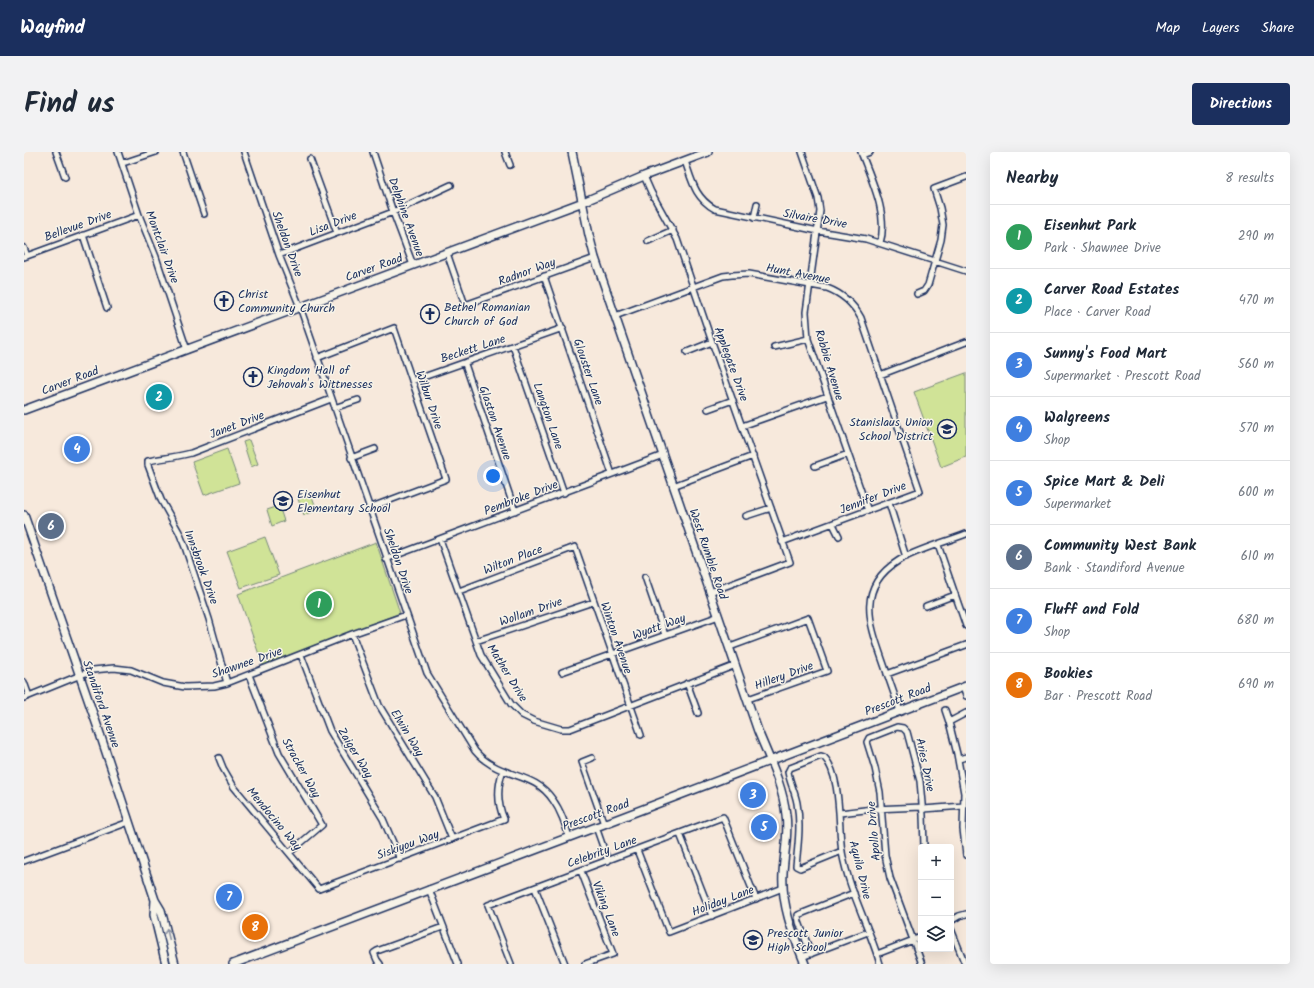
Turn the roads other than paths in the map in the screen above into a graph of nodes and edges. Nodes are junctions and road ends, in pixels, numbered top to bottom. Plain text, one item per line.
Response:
1 (56, 152) edge
2 (118, 152) edge
3 (156, 152) edge
4 (183, 152) edge
5 (244, 152) edge
6 (373, 152) edge
7 (505, 152) edge
8 (572, 152) edge
9 (708, 152) edge
10 (802, 152) edge
11 (870, 152) edge
12 (862, 153) edge
13 (310, 159) dead end
14 (685, 161) junction
15 (123, 164) junction
16 (510, 165) dead end
17 (644, 176) junction
18 (64, 177) dead end
19 (966, 177) edge
20 (451, 185) dead end
21 (583, 202) junction
22 (757, 204) dead end
23 (393, 212) junction
24 (204, 214) dead end
25 (139, 215) junction
26 (754, 218) junction
27 (673, 230) junction
28 (818, 231) junction
29 (337, 233) junction
30 (83, 235) junction
31 (648, 241) dead end
32 (880, 243) junction
33 (24, 248) edge
34 (447, 253) junction
35 (280, 255) junction
36 (25, 257) edge
37 (595, 258) junction
38 (935, 261) junction
39 (413, 265) junction
40 (966, 271) edge
41 (544, 276) junction
42 (810, 285) junction
43 (694, 287) junction
44 (917, 294) dead end
45 (300, 307) junction
46 (107, 308) dead end
47 (615, 316) junction
48 (563, 328) junction
49 (808, 338) junction
50 (712, 342) junction
51 (966, 342) edge
52 (514, 346) junction
53 (774, 348) dead end
54 (187, 350) junction
55 (687, 352) dead end
56 (317, 358) junction
57 (465, 364) junction
58 (880, 375) junction
59 (412, 381) junction
60 (827, 396) junction
61 (331, 399) junction
62 (358, 400) dead end
63 (733, 400) junction
64 (334, 408) junction
65 (708, 409) dead end
66 (24, 410) edge
67 (742, 426) junction
68 (375, 449) dead end
69 (848, 454) junction
70 (663, 455) junction
71 (753, 456) junction
72 (351, 458) junction
73 (148, 461) joint
74 (815, 466) dead end
75 (612, 474) junction
76 (673, 486) junction
77 (920, 491) joint
78 (564, 493) junction
79 (888, 503) junction
80 (369, 508) junction
81 (771, 508) junction
82 (515, 511) junction
83 (868, 511) junction
84 (24, 515) edge
85 (746, 516) dead end
86 (833, 524) junction
87 (966, 534) edge
88 (838, 536) dead end
89 (440, 539) junction
90 (782, 542) junction
91 (938, 545) junction
92 (574, 547) joint
93 (906, 557) junction
94 (386, 559) junction
95 (645, 577) dead end
96 (459, 591) junction
97 (710, 592) junction
98 (955, 595) junction
99 (593, 602) junction
100 (926, 606) dead end
101 (406, 615) junction
102 (719, 616) junction
103 (966, 626) edge
104 (352, 634) junction
105 (665, 635) junction
106 (476, 641) junction
107 (966, 645) edge
108 (730, 647) junction
109 (611, 654) junction
110 (301, 655) junction
111 (736, 665) junction
112 (562, 672) dead end
113 (887, 674) junction
114 (249, 675) junction
115 (79, 676) junction
116 (24, 682) edge
117 (227, 683) junction
118 (686, 684) junction
119 (964, 686) edge
120 (27, 696) edge
121 (966, 696) edge
122 (748, 699) junction
123 (630, 705) junction
124 (945, 710) dead end
125 (900, 711) junction
126 (966, 712) edge
127 (698, 713) dead end
128 (949, 722) junction
129 (641, 734) dead end
130 (867, 740) joint
131 (966, 757) edge
132 (219, 758) dead end
133 (592, 758) dead end
134 (959, 759) junction
135 (770, 761) junction
136 (503, 770) junction
137 (965, 803) edge
138 (882, 808) junction
139 (923, 808) junction
140 (840, 813) junction
141 (129, 822) junction
142 (604, 824) junction
143 (596, 827) junction
144 (680, 834) junction
145 (569, 837) junction
146 (452, 839) junction
147 (924, 844) edge
148 (637, 850) junction
149 (842, 851) junction
150 (289, 853) junction
151 (966, 854) edge
152 (400, 859) junction
153 (24, 861) edge
154 (608, 861) junction
155 (581, 871) junction
156 (535, 888) junction
157 (783, 888) junction
158 (319, 889) joint
159 (429, 889) junction
160 (854, 892) junction
161 (756, 899) junction
162 (155, 900) junction
163 (966, 914) edge
164 (712, 916) junction
165 (954, 919) edge
166 (444, 927) junction
167 (868, 932) junction
168 (954, 936) edge
169 (918, 938) edge
170 (913, 940) junction
171 (877, 954) junction
172 (807, 958) edge
173 (166, 964) edge
174 (175, 964) edge
175 (233, 964) edge
176 (380, 964) edge
177 (458, 964) edge
178 (511, 964) edge
179 (565, 964) edge
180 (585, 964) edge
181 (880, 964) edge
182 (922, 964) edge
183 (966, 964) edge

1 - 18 street
2 - 15 street, Montclair Drive
3 - 15 street
4 - 24 street
5 - 35 street, Sheldon Drive
6 - 23 street, Delphine Avenue
7 - 16 street
8 - 21 street, West Rumble Road
9 - 14 street, Carver Road
10 - 28 street, Robbie Avenue
11 - 12 street
12 - 32 street
13 - 29 street
14 - 17 street, Carver Road
14 - 26 street, Silvaire Drive
15 - 25 street, Montclair Drive
17 - 21 street, Carver Road
17 - 27 street, Applegate Drive
19 - 38 street
20 - 23 street, Lisa Drive
21 - 34 street, Carver Road
21 - 37 street, West Rumble Road
22 - 26 street
23 - 29 street, Lisa Drive
23 - 39 street, Delphine Avenue
25 - 30 street, Bellevue Drive
25 - 54 street, Montclair Drive
26 - 28 street, Silvaire Drive
27 - 31 street
27 - 43 street, Applegate Drive
28 - 32 street, Silvaire Drive
28 - 42 street, Robbie Avenue
29 - 35 street, Lisa Drive
30 - 36 street, Bellevue Drive
30 - 46 street
32 - 38 street, Silvaire Drive
33 - 36 street
34 - 39 street, Carver Road
34 - 41 street, Radnor Way
35 - 45 street, Sheldon Drive
37 - 41 street, Radnor Way
37 - 47 street, West Rumble Road
38 - 40 street, Silvaire Drive
38 - 44 street
39 - 45 street, Carver Road
41 - 48 street, Glouster Lane
42 - 43 street, Hunt Avenue
42 - 49 street, Robbie Avenue
42 - 58 street, Hunt Avenue
43 - 47 street, Hunt Avenue
43 - 50 street, Applegate Drive
45 - 54 street, Carver Road
45 - 56 street, Sheldon Drive
47 - 70 street, West Rumble Road
48 - 52 street, Beckett Lane
48 - 75 street, Glouster Lane
49 - 53 street
49 - 60 street, Robbie Avenue
50 - 55 street
50 - 63 street, Applegate Drive
51 - 58 street
52 - 57 street, Beckett Lane
52 - 78 street, Langton Lane
54 - 66 street, Carver Road
56 - 59 street, Wilbur Drive
56 - 61 street, Sheldon Drive
57 - 59 street, Beckett Lane
57 - 82 street, Glaston Avenue
58 - 77 street, Hunt Avenue
59 - 80 street, Wilbur Drive
60 - 67 street
60 - 69 street, Robbie Avenue
61 - 64 street, Sheldon Drive
61 - 73 street, Janet Drive
62 - 64 street
63 - 65 street
63 - 67 street, Applegate Drive
64 - 72 street, Sheldon Drive
67 - 71 street, Applegate Drive
68 - 72 street
69 - 74 street
69 - 83 street, Robbie Avenue
70 - 75 street, Pembroke Drive
70 - 76 street, West Rumble Road
71 - 76 street
71 - 81 street, Applegate Drive
72 - 80 street, Sheldon Drive
73 - 117 street, Innsbrook Drive
75 - 78 street, Pembroke Drive
76 - 97 street, West Rumble Road
77 - 79 street, Jennifer Drive
78 - 82 street, Pembroke Drive
79 - 83 street, Jennifer Drive
79 - 93 street
80 - 94 street, Sheldon Drive
81 - 85 street
81 - 90 street, Applegate Drive
82 - 89 street, Pembroke Drive
83 - 86 street, Jennifer Drive
84 - 115 street, Standiford Avenue
86 - 88 street, Jennifer Drive
86 - 90 street, Jennifer Drive
87 - 91 street
89 - 94 street, Pembroke Drive
89 - 96 street, Mather Drive
90 - 97 street, Applegate Drive
91 - 93 street
91 - 98 street
92 - 96 street, Wilton Place
92 - 99 street, Winton Avenue
93 - 113 street
94 - 101 street, Sheldon Drive
95 - 105 street
96 - 106 street, Mather Drive
97 - 102 street, West Rumble Road
98 - 100 street
98 - 103 street
99 - 106 street, Wollam Drive
99 - 109 street, Winton Avenue
101 - 104 street, Shawnee Drive
101 - 136 street, Sheldon Drive
102 - 105 street, Wyatt Way
102 - 108 street, West Rumble Road
104 - 110 street, Shawnee Drive
104 - 146 street, Elwin Way
105 - 109 street, Wyatt Way
106 - 123 street, Mather Drive
107 - 113 street
108 - 111 street, West Rumble Road
108 - 122 street, Hillery Drive
109 - 112 street, Wyatt Way
109 - 123 street, Winton Avenue
110 - 114 street, Shawnee Drive
110 - 152 street, Zaiger Way
111 - 118 street, Mather Drive
111 - 122 street, West Rumble Road
113 - 125 street
114 - 117 street, Shawnee Drive
114 - 150 street, Stracker Way
115 - 117 street, Shawnee Drive
115 - 120 street, Shawnee Drive
115 - 141 street, Standiford Avenue
116 - 120 street
118 - 123 street, Mather Drive
118 - 127 street
119 - 121 street
119 - 125 street, Prescott Road
122 - 135 street, West Rumble Road
123 - 129 street, Winton Avenue
124 - 128 street
125 - 135 street, Prescott Road
126 - 128 street
128 - 134 street
130 - 138 street, Apollo Drive
130 - 139 street, Aries Drive
131 - 134 street
132 - 150 street, Mendocino Way
133 - 142 street
134 - 137 street
135 - 142 street, Prescott Road
135 - 157 street, West Rumble Road
136 - 145 street, Sheldon Drive
136 - 146 street, Siskiyou Way
137 - 139 street
137 - 151 street
138 - 139 street
138 - 140 street
138 - 170 street, Apollo Drive
139 - 147 street, Aries Drive
140 - 149 street, Aquila Drive
140 - 149 street, Aquila Drive
141 - 153 street
141 - 162 street, Standiford Avenue
142 - 143 street, Prescott Road
143 - 145 street, Prescott Road
143 - 154 street
144 - 148 street, Celebrity Lane
144 - 161 street, Celebrity Lane
144 - 164 street
145 - 159 street, Prescott Road
146 - 152 street, Siskiyou Way
148 - 154 street, Celebrity Lane
148 - 164 street, Holiday Lane
149 - 160 street, Aquila Drive
150 - 158 street, Mendocino Way
152 - 158 street, Siskiyou Way
154 - 155 street, Celebrity Lane
155 - 156 street, Celebrity Lane
155 - 180 street, Viking Lane
156 - 178 street, Celebrity Lane
156 - 179 street
157 - 161 street, Holiday Lane
157 - 172 street, West Rumble Road
159 - 166 street
159 - 175 street, Prescott Road
160 - 167 street, Aquila Drive
160 - 172 street
161 - 164 street, Holiday Lane
162 - 173 street, Standiford Avenue
174 -> 162 street, Standiford Avenue
163 - 165 street
166 - 176 street
166 - 177 street
167 - 171 street, Aquila Drive
167 - 172 street
168 - 183 street
169 - 170 street
170 - 171 street
170 - 182 street, Apollo Drive
171 - 181 street, Aquila Drive

